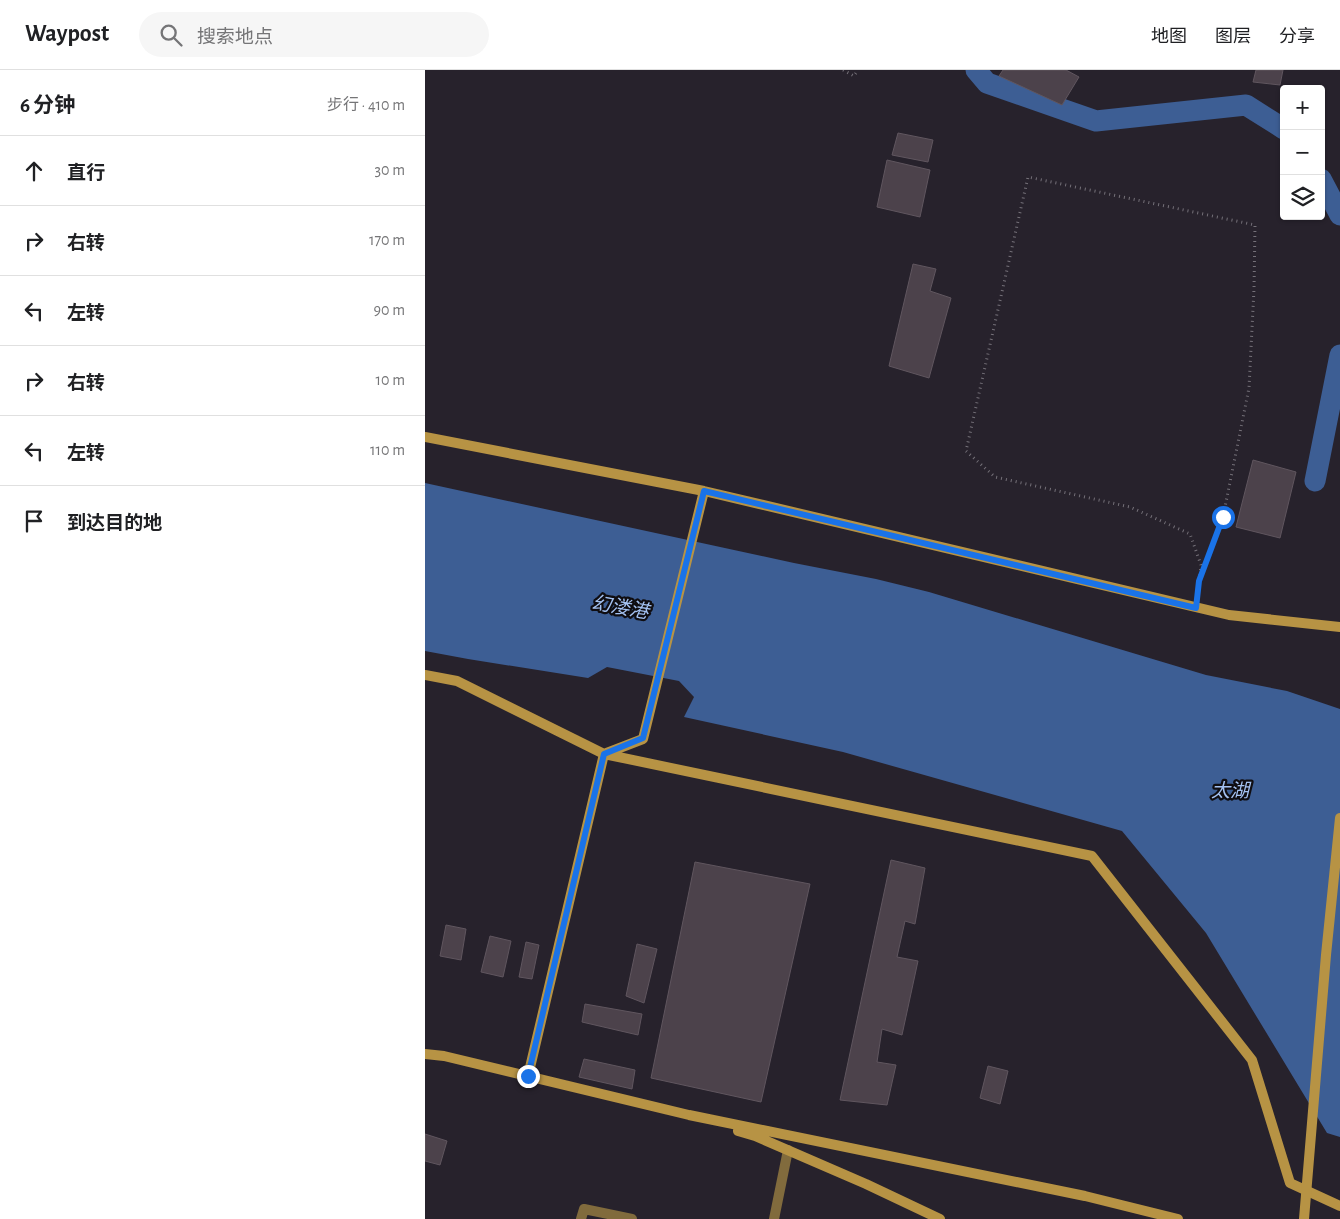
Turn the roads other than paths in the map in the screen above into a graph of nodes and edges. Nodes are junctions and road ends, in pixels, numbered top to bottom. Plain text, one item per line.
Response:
1 (425, 437) edge
2 (704, 491) junction
3 (1340, 627) edge
4 (425, 675) edge
5 (604, 754) junction
6 (1340, 818) edge
7 (425, 1054) edge
8 (528, 1076) junction
9 (689, 1115) junction
10 (787, 1150) junction
11 (1340, 1206) edge
12 (581, 1219) edge
13 (632, 1219) edge
14 (774, 1219) edge
15 (940, 1219) edge
16 (1178, 1219) edge
17 (1305, 1219) edge

1 - 2 street
2 - 3 street
2 - 5 street
4 - 5 street
5 - 8 street
5 - 11 street
6 - 17 street, bridge
7 - 8 street
8 - 9 street
9 - 10 street
9 - 16 street
10 - 14 street
10 - 15 street
12 - 13 street

